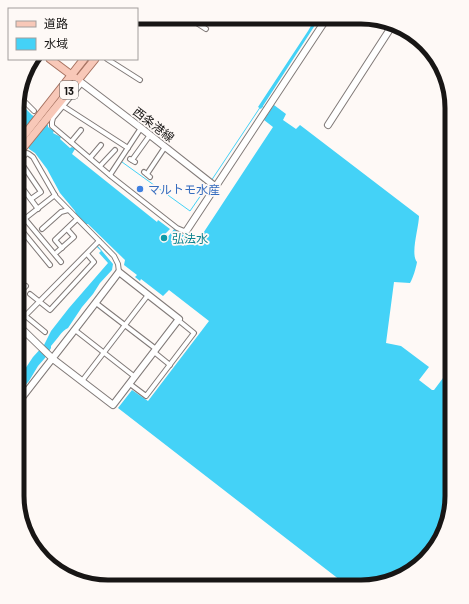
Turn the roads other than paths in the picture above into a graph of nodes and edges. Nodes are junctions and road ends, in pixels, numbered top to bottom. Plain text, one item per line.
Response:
1 (198, 24) edge
2 (322, 24) edge
3 (206, 29) dead end
4 (390, 29) edge
5 (52, 60) edge
6 (83, 60) edge
7 (94, 60) edge
8 (109, 60) edge
9 (71, 75) junction
10 (140, 80) dead end
11 (80, 82) junction
12 (25, 102) edge
13 (63, 106) junction
14 (43, 120) junction
15 (328, 125) dead end
16 (141, 128) junction
17 (81, 130) dead end
18 (150, 135) junction
19 (24, 139) edge
20 (71, 142) junction
21 (101, 145) dead end
22 (166, 147) junction
23 (128, 148) junction
24 (115, 150) dead end
25 (24, 155) edge
26 (90, 158) junction
27 (132, 161) dead end
28 (100, 166) junction
29 (24, 167) edge
30 (147, 174) dead end
31 (110, 175) junction
32 (216, 187) junction
33 (24, 190) edge
34 (55, 195) junction
35 (31, 200) junction
36 (38, 209) junction
37 (68, 210) junction
38 (25, 219) joint
39 (77, 219) junction
40 (42, 229) dead end
41 (66, 229) junction
42 (187, 230) joint
43 (24, 232) edge
44 (99, 241) junction
45 (62, 248) junction
46 (57, 252) dead end
47 (87, 254) junction
48 (61, 262) dead end
49 (50, 265) dead end
50 (119, 272) junction
51 (30, 294) dead end
52 (148, 295) junction
53 (39, 302) junction
54 (96, 303) junction
55 (25, 316) joint
56 (178, 320) junction
57 (125, 325) junction
58 (75, 330) junction
59 (24, 331) edge
60 (45, 332) dead end
61 (155, 350) junction
62 (104, 353) junction
63 (51, 357) junction
64 (170, 365) junction
65 (135, 377) junction
66 (82, 381) junction
67 (130, 384) junction
68 (24, 394) edge

1 - 3 street
2 - 32 street
4 - 15 street
5 - 9 main road, 13
6 - 9 main road, 13
7 - 11 main road, 13
8 - 10 street
9 - 11 main road, 13
9 - 14 main road, 13
11 - 13 street
11 - 14 main road, 13
11 - 16 street, 西条港線
12 - 14 street
13 - 14 street
13 - 23 street
14 - 19 main road, 13
14 - 20 street
16 - 18 street, 西条港線
16 - 23 street
17 - 20 street
18 - 22 street, 西条港線
18 - 27 street
20 - 26 street
21 - 26 street
22 - 30 street
22 - 32 street, 西条港線
23 - 31 street
24 - 28 street
25 - 34 street
26 - 28 street
28 - 31 street
29 - 35 street
31 - 42 street
32 - 42 street
33 - 35 street
34 - 36 street
34 - 37 street
35 - 36 street
36 - 38 street
37 - 39 street
37 - 40 street
38 - 48 street
39 - 41 street
39 - 44 street
41 - 45 street
41 - 45 street
43 - 49 street
44 - 47 street
44 - 50 street
45 - 46 street
47 - 53 street
47 - 53 street
50 - 52 street
50 - 54 street
51 - 53 street
52 - 56 street
52 - 57 street
53 - 55 street
54 - 57 street
54 - 58 street
55 - 60 street
56 - 61 street
56 - 64 street
57 - 61 street
57 - 62 street
58 - 62 street
58 - 63 street
59 - 63 street
61 - 64 street
61 - 65 street
62 - 65 street
62 - 66 street
63 - 66 street
63 - 68 street
64 - 67 street
65 - 67 street
66 - 67 street

